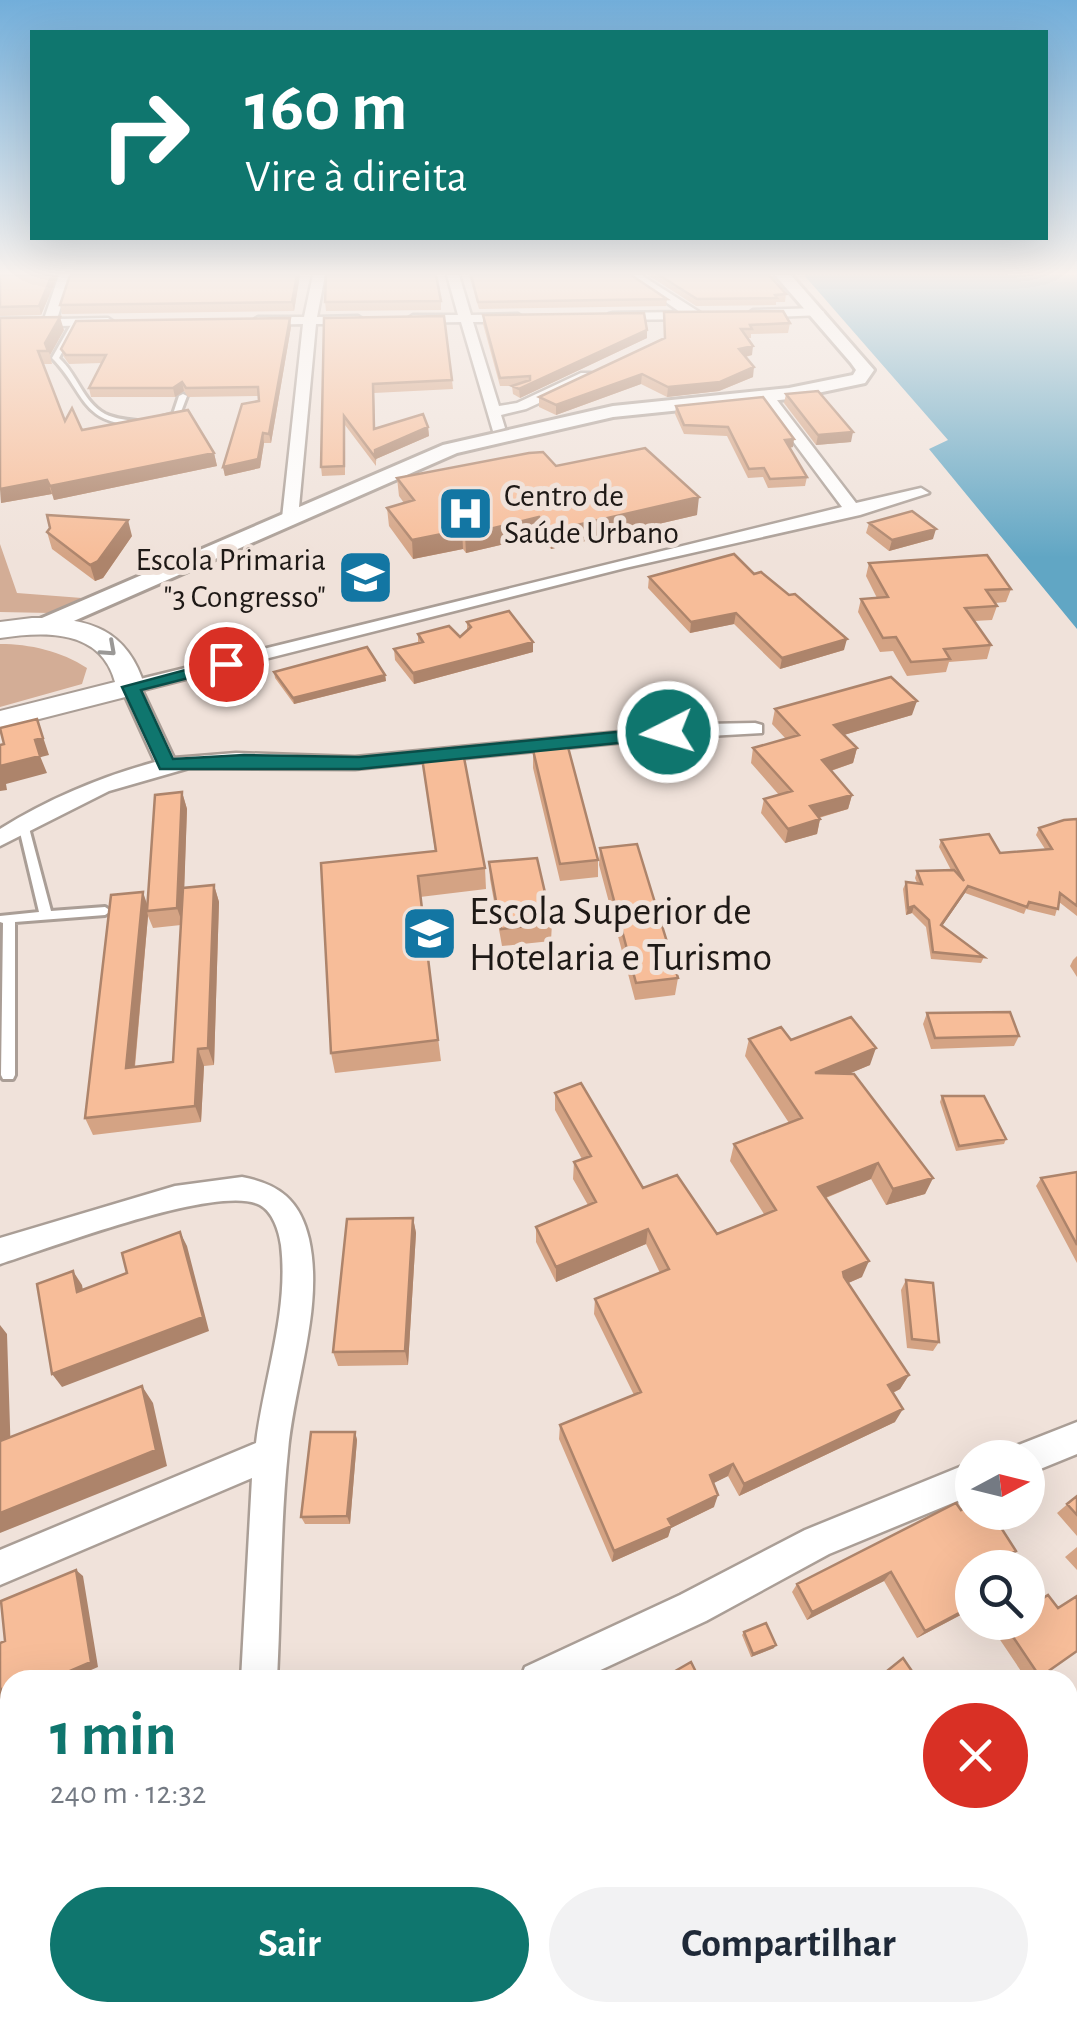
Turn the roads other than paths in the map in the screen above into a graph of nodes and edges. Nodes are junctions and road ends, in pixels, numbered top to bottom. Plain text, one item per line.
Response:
1 (67, 369) edge
2 (305, 369) edge
3 (479, 369) edge
4 (864, 369) edge
5 (596, 372) edge
6 (765, 394) junction
7 (183, 396) edge
8 (493, 412) junction
9 (500, 435) junction
10 (922, 493) dead end
11 (854, 512) junction
12 (290, 518) junction
13 (43, 626) junction
14 (3, 628) edge
15 (131, 687) junction
16 (0, 720) edge
17 (755, 729) dead end
18 (167, 765) junction
19 (24, 824) junction
20 (0, 839) edge
21 (105, 911) edge
22 (46, 916) junction
23 (4, 919) edge
24 (8, 1075) dead end
25 (0, 1251) edge
26 (1077, 1438) edge
27 (1045, 1451) edge
28 (271, 1453) junction
29 (955, 1487) edge
30 (0, 1568) edge
31 (260, 1670) edge
32 (560, 1670) edge

1 - 7 lane
2 - 12 street
3 - 8 street
4 - 6 street
5 - 8 street
6 - 9 street
6 - 11 street
8 - 9 street
9 - 12 street
10 - 11 street
11 - 15 street
12 - 13 street
13 - 14 main road
13 -> 15 main road
15 - 16 main road
15 - 18 street
17 - 18 street
18 - 19 street
19 - 20 street
19 - 22 lane
21 - 22 lane
22 - 23 lane
23 - 24 lane
25 - 28 street
26 - 27 street
28 - 30 street
28 - 31 street
29 - 32 street

